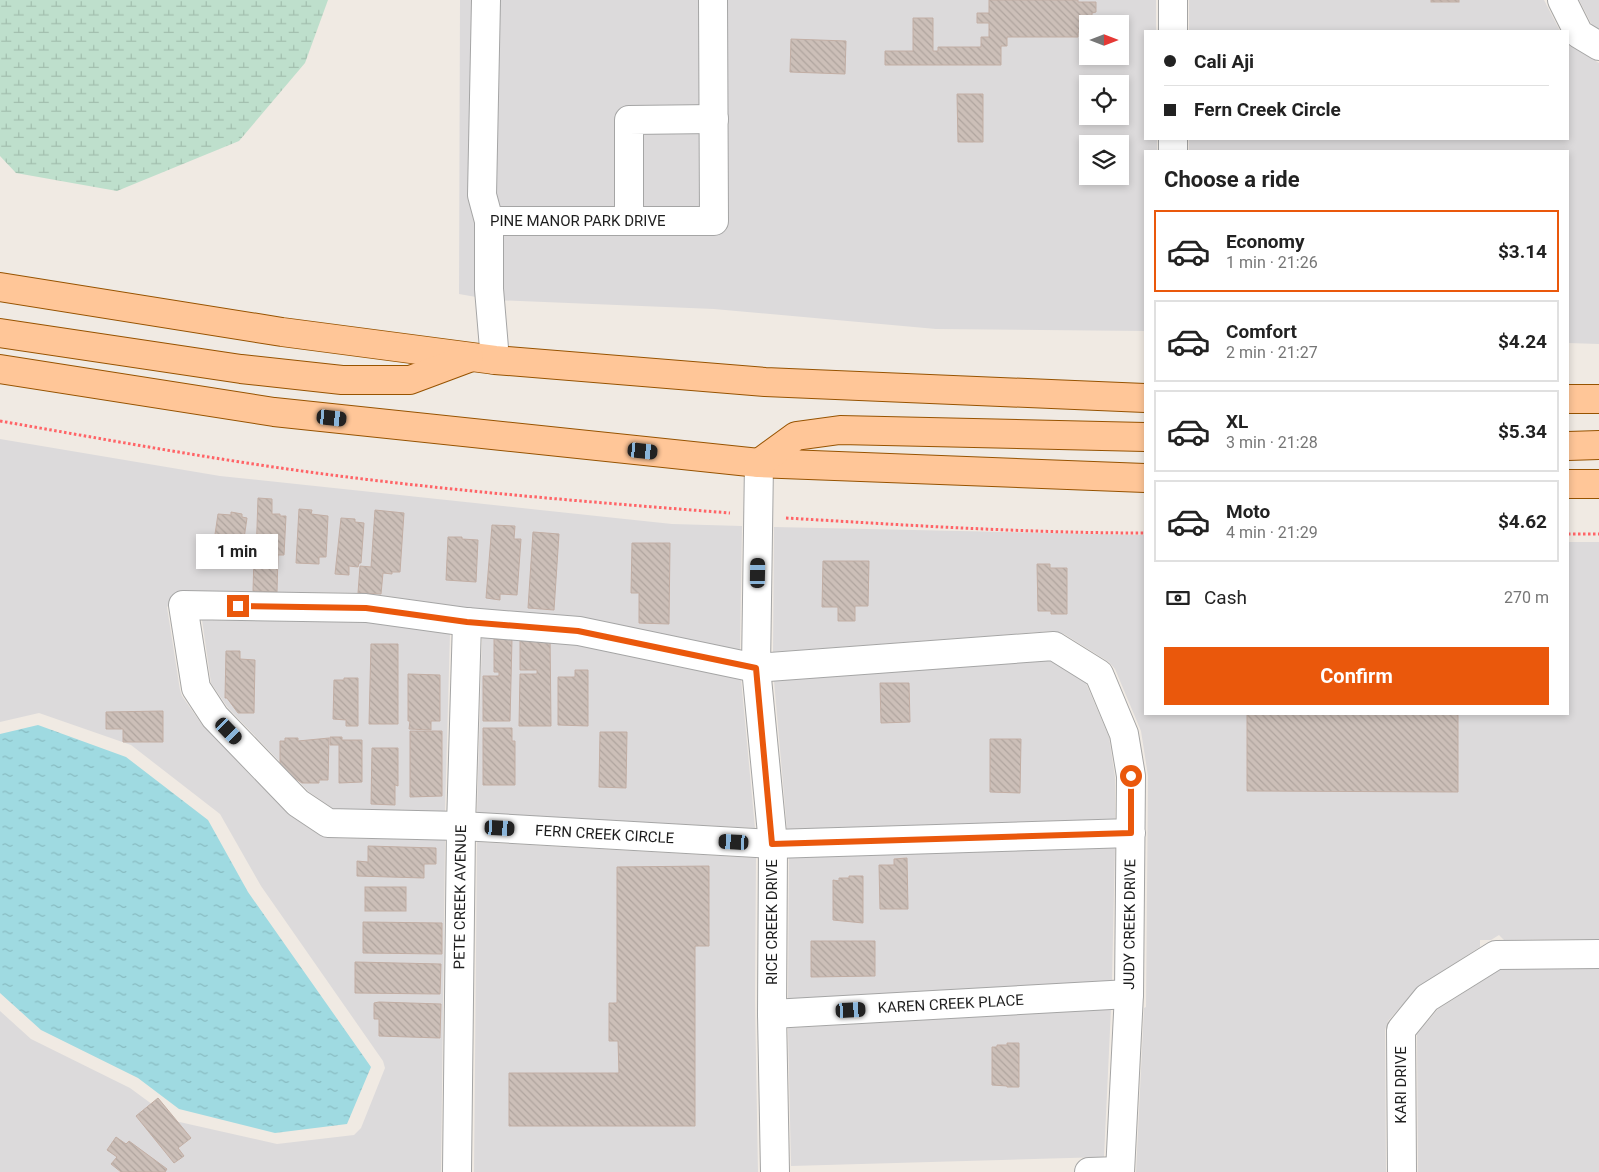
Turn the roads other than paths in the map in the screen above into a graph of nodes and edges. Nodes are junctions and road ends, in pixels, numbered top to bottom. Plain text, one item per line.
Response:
1 (486, 0) edge
2 (713, 0) edge
3 (1172, 0) edge
4 (1562, 0) edge
5 (1173, 30) edge
6 (1599, 46) edge
7 (714, 119) junction
8 (489, 221) junction
9 (629, 221) junction
10 (0, 287) edge
11 (0, 333) edge
12 (484, 358) junction
13 (0, 369) edge
14 (1144, 398) edge
15 (1569, 399) edge
16 (1599, 400) edge
17 (1144, 437) edge
18 (1569, 446) edge
19 (1599, 446) edge
20 (759, 463) junction
21 (1144, 478) edge
22 (1569, 484) edge
23 (1599, 484) edge
24 (467, 622) junction
25 (756, 668) junction
26 (461, 826) junction
27 (1131, 833) junction
28 (772, 844) junction
29 (1599, 954) edge
30 (1129, 994) junction
31 (772, 1014) junction
32 (457, 1172) edge
33 (775, 1172) edge
34 (1090, 1172) edge
35 (1120, 1172) edge
36 (1402, 1172) edge

1 - 8 street
2 - 7 street
3 - 5 street
4 - 6 street
7 - 9 street
7 - 9 street, PINE MANOR PARK DRIVE
8 - 9 street, PINE MANOR PARK DRIVE
8 - 12 street, PINE MANOR PARK DRIVE
10 - 12 main road
11 - 12 main road
12 - 14 main road
13 - 20 main road
15 - 16 main road
17 - 20 main road
18 - 19 main road
20 - 21 main road
20 - 25 street, RICE CREEK DRIVE
22 - 23 main road
24 - 25 street, FERN CREEK CIRCLE
24 - 26 street, PETE CREEK AVENUE
24 - 26 street, FERN CREEK CIRCLE
25 - 27 street, JUDY CREEK DRIVE
25 - 28 street, RICE CREEK DRIVE
26 - 28 street, FERN CREEK CIRCLE
26 - 32 street, PETE CREEK AVENUE
27 - 28 street, FERN CREEK CIRCLE
27 - 30 street, JUDY CREEK DRIVE
28 - 31 street, RICE CREEK DRIVE
29 - 36 street, KARI DRIVE
30 - 31 street, KAREN CREEK PLACE
30 - 35 street, JUDY CREEK DRIVE
31 - 33 street, RICE CREEK DRIVE
34 - 35 street

